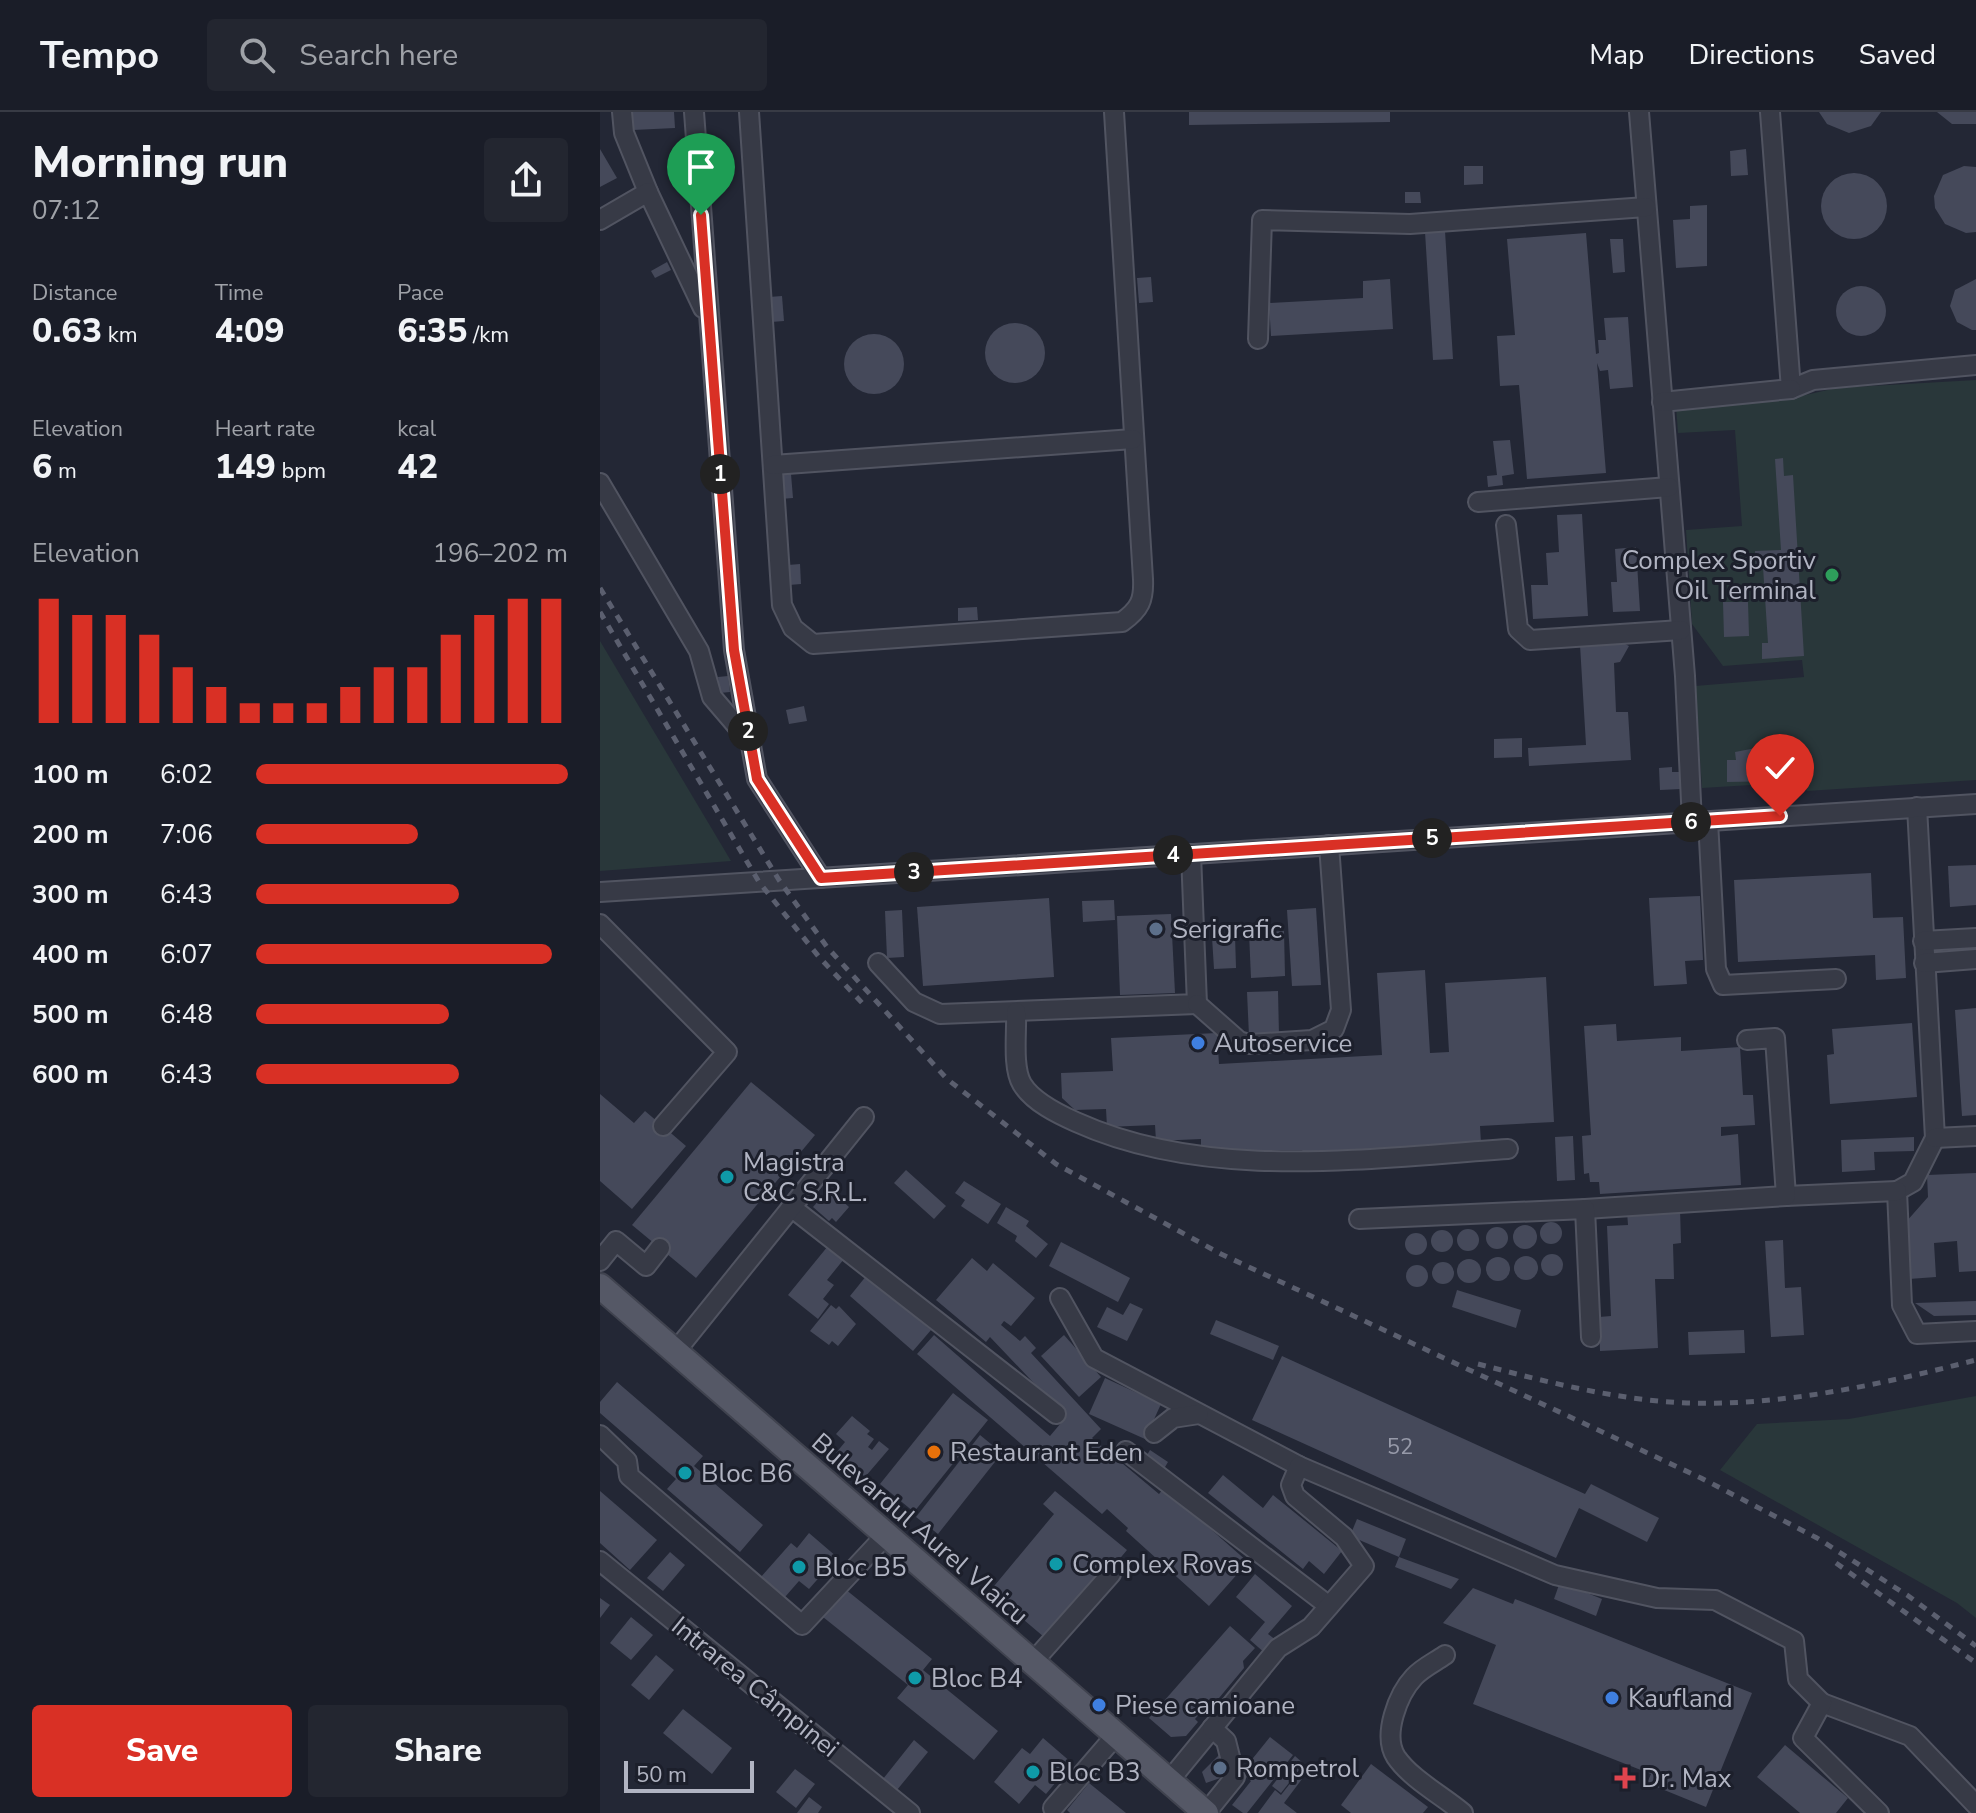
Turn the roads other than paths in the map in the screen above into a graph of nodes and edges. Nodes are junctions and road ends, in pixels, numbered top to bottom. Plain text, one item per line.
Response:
1 (622, 112) edge
2 (694, 112) edge
3 (749, 112) edge
4 (1114, 112) edge
5 (1639, 112) edge
6 (1770, 112) edge
7 (648, 192) junction
8 (1646, 207) junction
9 (600, 220) edge
10 (708, 318) junction
11 (1258, 339) dead end
12 (1976, 365) edge
13 (1791, 389) junction
14 (1662, 402) junction
15 (1133, 439) junction
16 (773, 465) junction
17 (600, 483) edge
18 (1669, 487) junction
19 (1478, 502) dead end
20 (1506, 525) dead end
21 (1681, 630) junction
22 (750, 741) junction
23 (1976, 804) edge
24 (1917, 807) junction
25 (1700, 821) junction
26 (1329, 845) junction
27 (1191, 854) junction
28 (821, 878) junction
29 (600, 892) edge
30 (600, 924) edge
31 (1976, 938) edge
32 (1923, 941) junction
33 (1976, 959) edge
34 (878, 963) dead end
35 (1924, 963) junction
36 (1836, 979) dead end
37 (1197, 1004) junction
38 (1016, 1012) junction
39 (1747, 1040) dead end
40 (864, 1117) dead end
41 (663, 1126) dead end
42 (1976, 1136) edge
43 (1935, 1138) junction
44 (1508, 1149) dead end
45 (1897, 1191) junction
46 (1786, 1196) junction
47 (791, 1207) junction
48 (1585, 1209) junction
49 (1359, 1219) dead end
50 (660, 1248) dead end
51 (600, 1261) edge
52 (600, 1286) edge
53 (1060, 1298) dead end
54 (1976, 1331) edge
55 (1591, 1337) dead end
56 (675, 1352) junction
57 (1056, 1414) dead end
58 (1199, 1414) junction
59 (1154, 1433) dead end
60 (600, 1435) edge
61 (1126, 1451) dead end
62 (1299, 1466) junction
63 (885, 1536) junction
64 (600, 1561) edge
65 (1111, 1574) dead end
66 (1329, 1606) junction
67 (1445, 1655) dead end
68 (1032, 1663) junction
69 (1822, 1703) junction
70 (1212, 1728) junction
71 (1116, 1735) junction
72 (1169, 1781) junction
73 (1976, 1805) edge
74 (1053, 1808) dead end
75 (910, 1813) edge
76 (1206, 1813) edge
77 (1463, 1813) edge
78 (1879, 1813) edge

1 - 7 street
2 - 10 street
3 - 16 street
4 - 15 street
5 - 8 street
6 - 13 street
7 - 9 street
7 - 10 street
8 - 11 street
8 - 14 street
10 - 22 street
12 - 13 street
13 - 14 street
14 - 18 street
15 - 16 street
15 - 16 street
17 - 22 street
18 - 19 street
18 - 21 street
20 - 21 street
21 - 25 street
22 - 28 street
23 - 24 street
24 - 25 street
24 - 32 street
25 - 26 street
25 - 36 street
26 - 27 street
26 - 37 street
27 - 28 street
27 - 37 street
28 - 29 street
30 - 41 street
31 - 32 street
32 - 35 street
33 - 35 street
34 - 38 street
35 - 43 street
37 - 38 street
38 - 44 street
39 - 46 street
40 - 47 street
42 - 43 street
43 - 45 street
45 - 46 street
45 - 54 street
46 - 48 street
47 - 56 street
47 - 57 street
48 - 49 street
48 - 55 street
50 - 51 street
52 - 56 main road, Bulevardul Aurel Vlaicu
53 - 58 street
56 - 63 main road, Bulevardul Aurel Vlaicu
58 - 59 street
58 - 62 street
60 - 63 street
61 - 66 street
62 - 66 street
62 - 69 street
63 - 68 main road, Bulevardul Aurel Vlaicu
64 - 75 street, Intrarea Câmpinei
65 - 68 street
66 - 70 street
67 - 77 street
68 - 71 main road, Bulevardul Aurel Vlaicu
69 - 73 street
69 - 78 street
70 - 72 street
70 - 76 street
71 - 72 main road, Bulevardul Aurel Vlaicu
71 - 74 street
72 - 76 main road, Bulevardul Aurel Vlaicu

